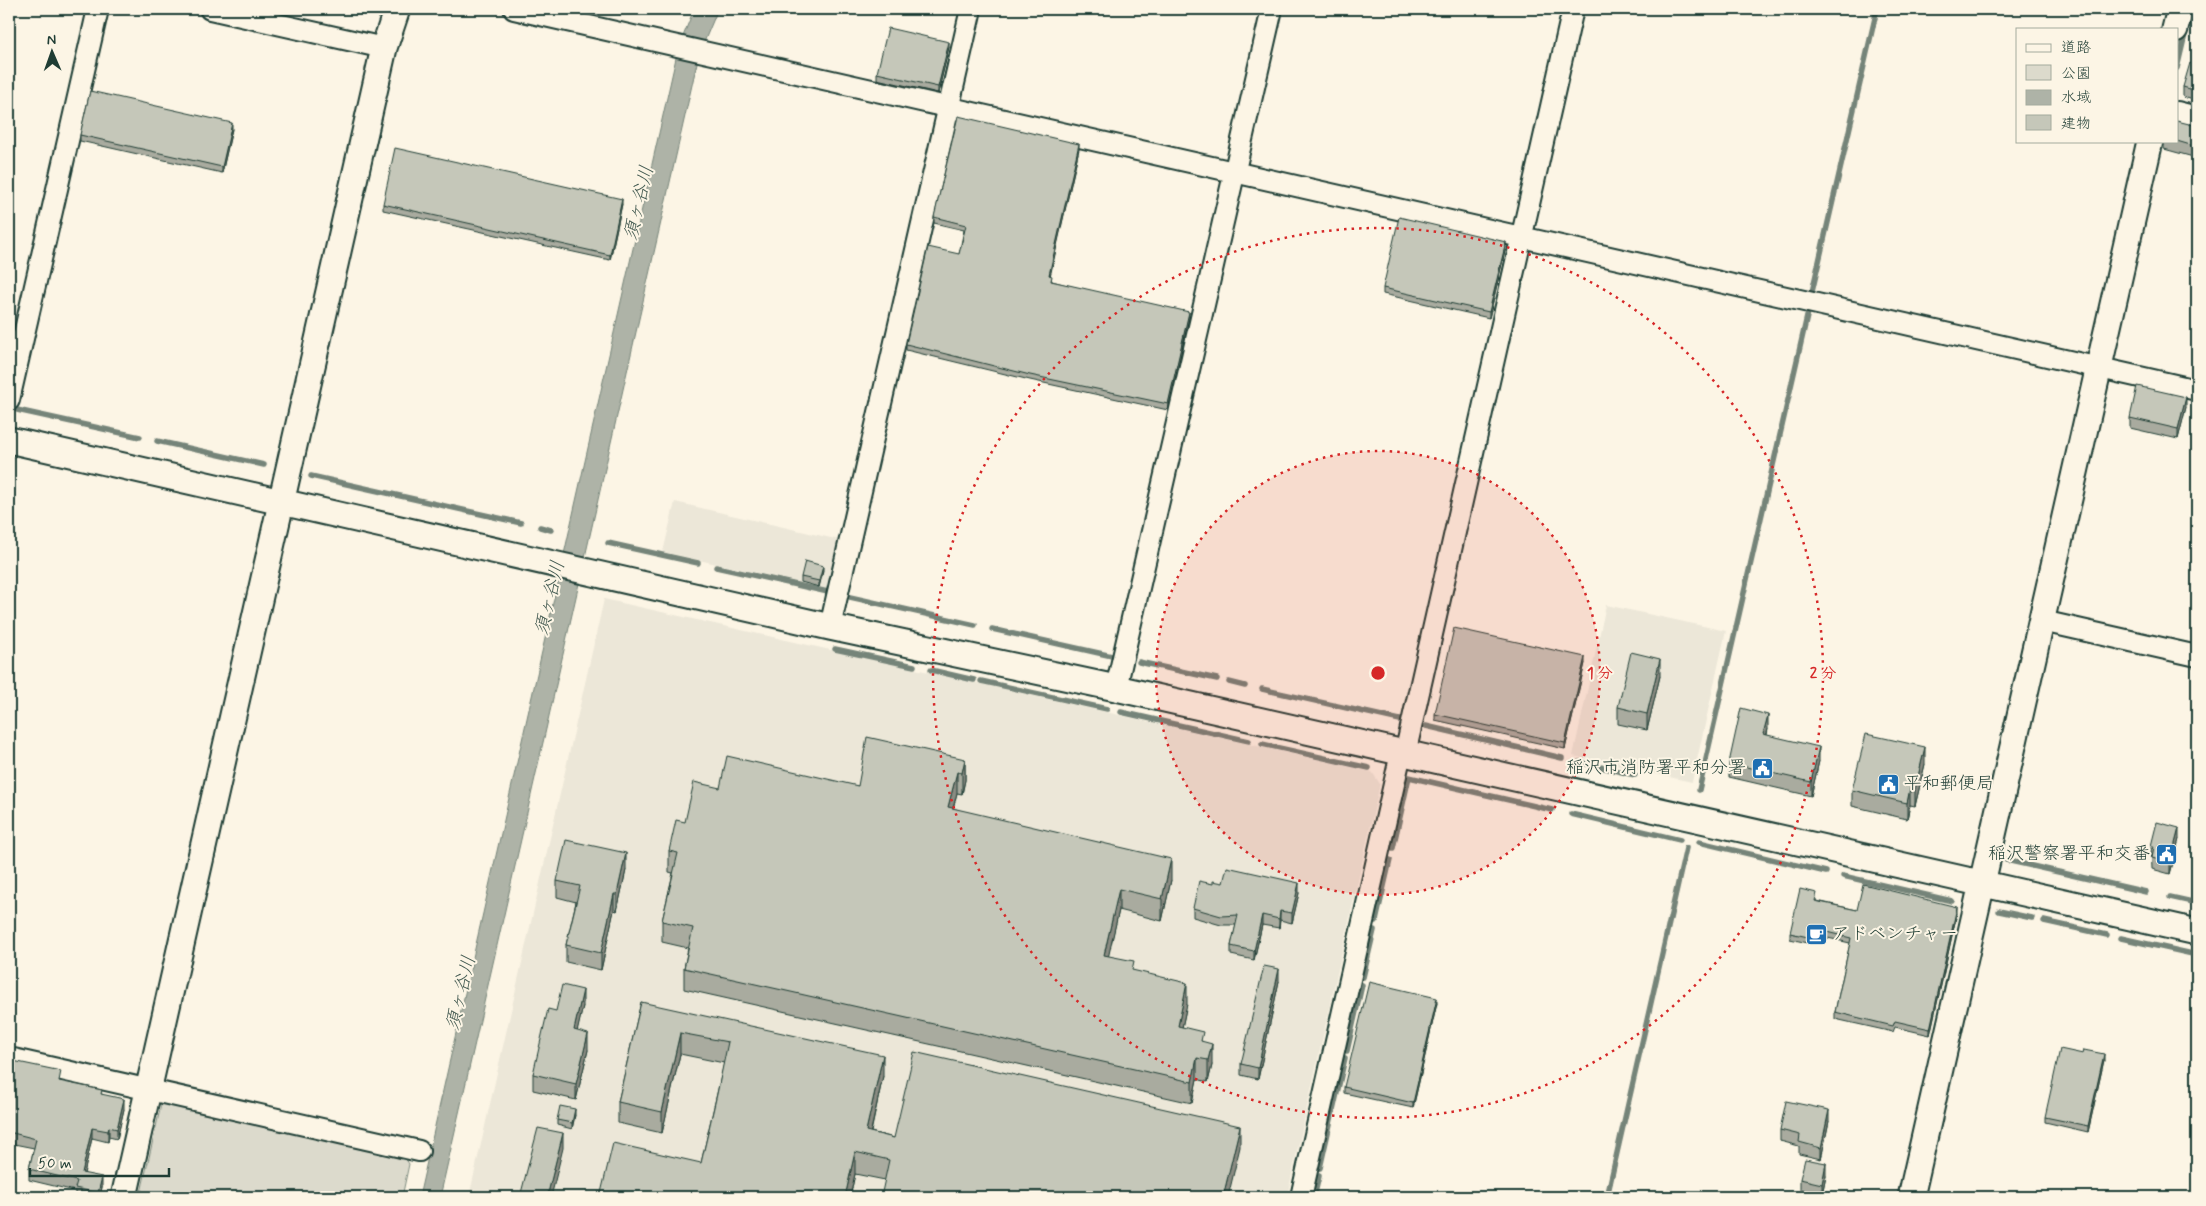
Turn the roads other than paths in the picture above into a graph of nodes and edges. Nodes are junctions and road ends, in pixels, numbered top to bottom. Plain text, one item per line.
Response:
1 (98, 9) edge
2 (210, 9) edge
3 (398, 9) edge
4 (514, 9) edge
5 (972, 9) edge
6 (1272, 9) edge
7 (1572, 9) edge
8 (2180, 9) edge
9 (2175, 28) edge
10 (384, 48) junction
11 (949, 108) junction
12 (2178, 112) edge
13 (2197, 117) edge
14 (2150, 142) edge
15 (1234, 172) junction
16 (1522, 237) junction
17 (2099, 368) junction
18 (2197, 390) edge
19 (9, 400) edge
20 (9, 440) edge
21 (282, 502) junction
22 (2042, 621) junction
23 (830, 627) junction
24 (2197, 656) edge
25 (1116, 688) junction
26 (1403, 753) junction
27 (1984, 883) junction
28 (2197, 932) edge
29 (9, 1058) edge
30 (148, 1090) junction
31 (419, 1151) dead end
32 (124, 1197) edge
33 (1301, 1197) edge
34 (1911, 1197) edge

1 - 19 street
2 - 10 street
3 - 10 street
4 - 11 street
5 - 11 street
6 - 15 street
7 - 16 street
8 - 9 street
10 - 21 street
11 - 15 street
11 - 23 street
12 - 13 street
14 - 17 street
15 - 16 street
15 - 25 street
16 - 17 street
16 - 26 street
17 - 18 street
17 - 22 street
20 - 21 street
21 - 23 street
21 - 30 street
22 - 24 street
22 - 27 street
23 - 25 street
25 - 26 street
26 - 27 street
26 - 33 street
27 - 28 street
27 - 34 street
29 - 30 street
30 - 31 street
30 - 32 street

